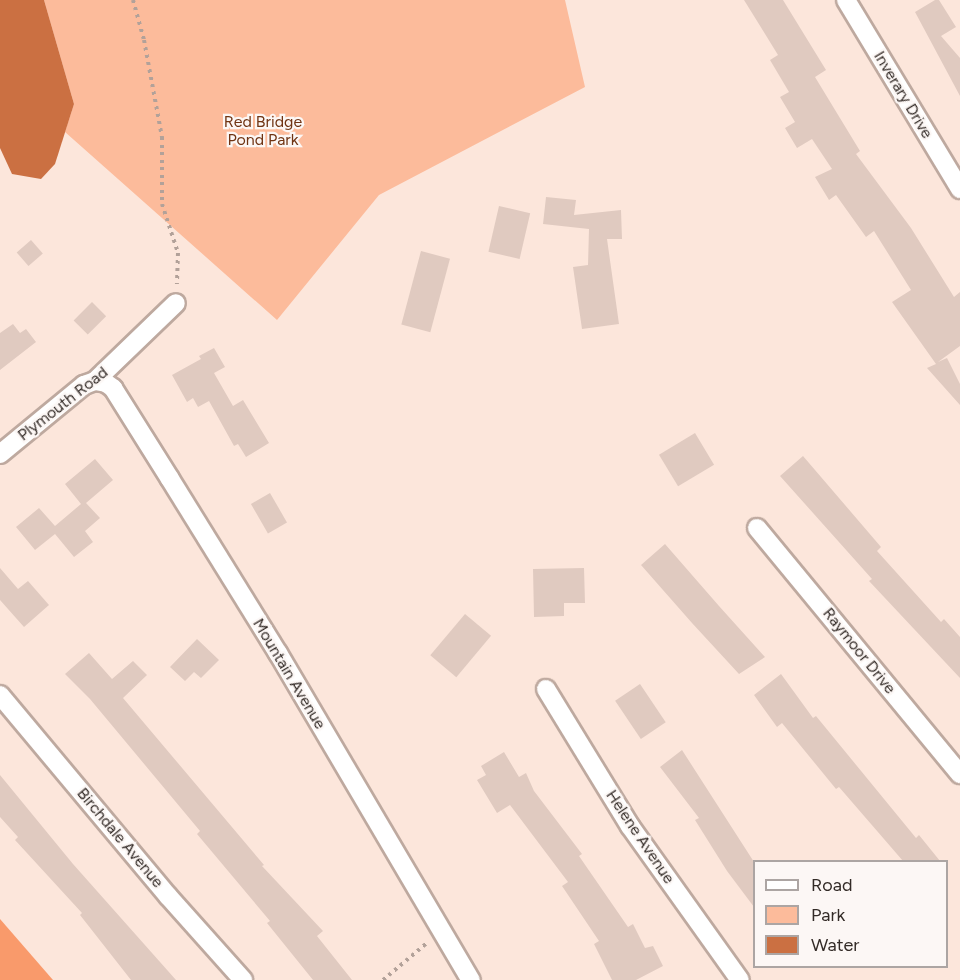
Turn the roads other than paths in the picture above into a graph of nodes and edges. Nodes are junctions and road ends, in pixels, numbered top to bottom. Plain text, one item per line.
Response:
1 (846, 0) edge
2 (960, 189) edge
3 (176, 303) road end
4 (95, 381) junction
5 (2, 447) edge
6 (757, 528) dead end
7 (546, 689) dead end
8 (0, 695) edge
9 (960, 774) edge
10 (243, 980) edge
11 (471, 980) edge
12 (740, 980) edge

1 - 2 street, Inverary Drive
3 - 4 street, Plymouth Road
4 - 5 street, Plymouth Road
4 - 11 street, Mountain Avenue
6 - 9 street, Raymoor Drive
7 - 12 street, Helene Avenue
8 - 10 street, Birchdale Avenue

